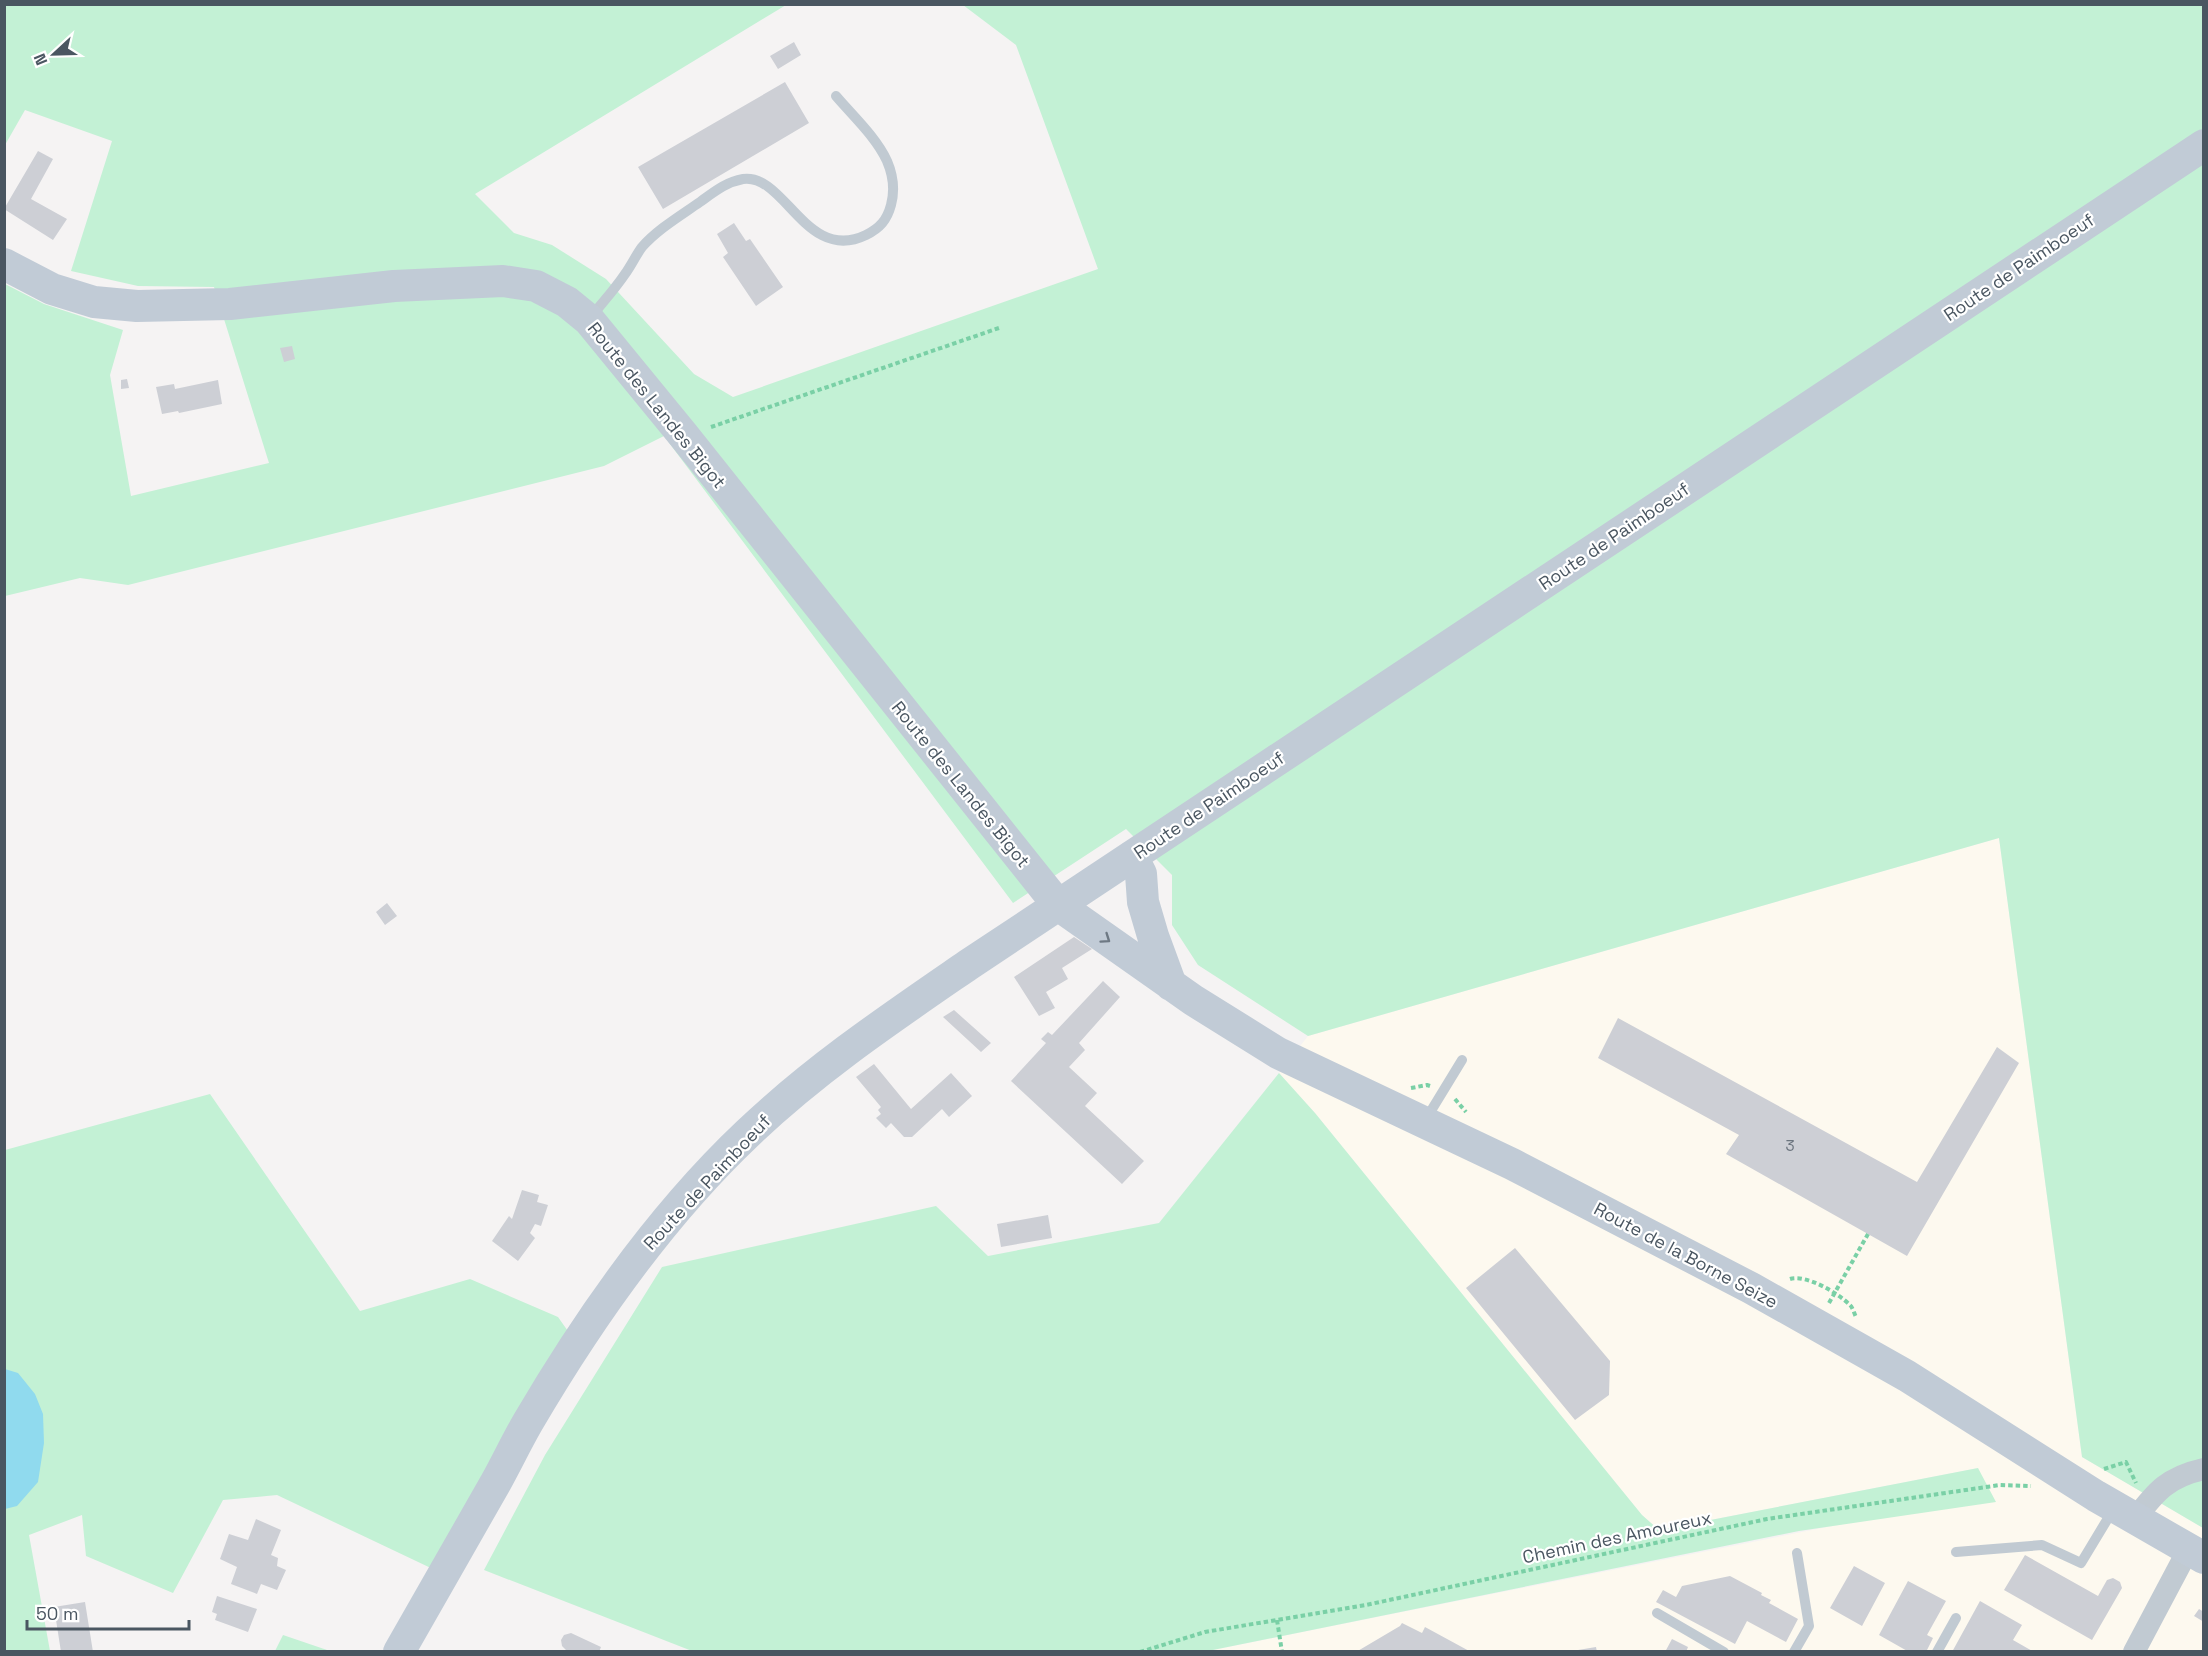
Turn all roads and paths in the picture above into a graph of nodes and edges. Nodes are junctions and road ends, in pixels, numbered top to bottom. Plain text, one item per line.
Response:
1 (836, 96) dead end
2 (2204, 145) edge
3 (4, 264) edge
4 (589, 320) junction
5 (999, 328) dead end
6 (684, 436) junction
7 (1132, 856) junction
8 (1058, 905) junction
9 (1171, 985) junction
10 (1462, 1060) dead end
11 (1424, 1122) junction
12 (1868, 1234) dead end
13 (1808, 1280) dead end
14 (1834, 1294) junction
15 (1817, 1325) junction
16 (2126, 1462) dead end
17 (2204, 1469) edge
18 (2038, 1486) dead end
19 (2129, 1505) junction
20 (1956, 1552) dead end
21 (1797, 1553) dead end
22 (2196, 1554) edge
23 (1657, 1613) dead end
24 (1956, 1618) dead end
25 (1277, 1620) junction
26 (399, 1652) edge
27 (1140, 1652) edge
28 (1282, 1652) edge
29 (1724, 1652) edge
30 (1794, 1652) edge
31 (1937, 1652) edge
32 (2134, 1652) edge

1 - 4 lane
2 - 7 street, Route de Paimboeuf
3 - 4 street, Route des Landes Bigot
4 - 6 street, Route des Landes Bigot
5 - 6 path
6 - 8 street, Route des Landes Bigot
7 - 8 street, Route de Paimboeuf
7 - 9 street
8 -> 9 street, Route des Landes Bigot
8 - 26 street, Route de Paimboeuf
9 - 11 street, Route de la Borne Seize
10 - 11 lane
11 - 15 street, Route de la Borne Seize
12 - 14 path
13 - 14 path
14 - 15 path
15 - 19 street, Route de la Borne Seize
16 - 19 path
17 - 19 street
18 - 25 path, Chemin des Amoureux
19 - 20 lane
19 - 22 street, Route de la Borne Seize
21 - 30 lane
22 - 32 street
23 - 29 lane
24 - 31 lane
25 - 27 path, Chemin des Amoureux
25 - 28 path

